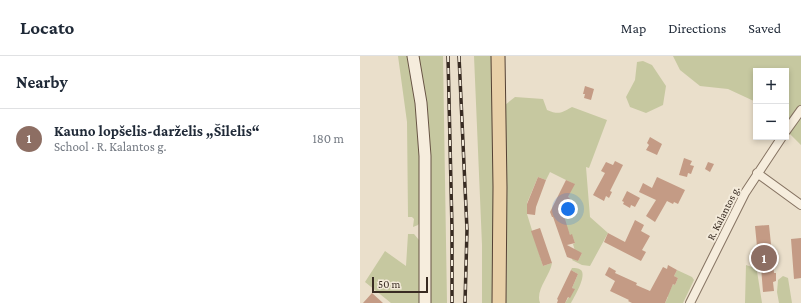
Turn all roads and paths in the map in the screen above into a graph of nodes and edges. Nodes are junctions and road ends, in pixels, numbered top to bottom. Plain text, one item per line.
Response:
1 (413, 56) edge
2 (498, 56) edge
3 (801, 110) edge
4 (789, 127) edge
5 (780, 140) edge
6 (757, 173) junction
7 (801, 205) edge
8 (425, 303) edge
9 (499, 303) edge
10 (690, 303) edge

1 - 8 main road
2 - 9 main road
3 - 4 street
5 - 6 street, R. Kalantos g.
6 - 7 street
6 - 10 street, R. Kalantos g.

